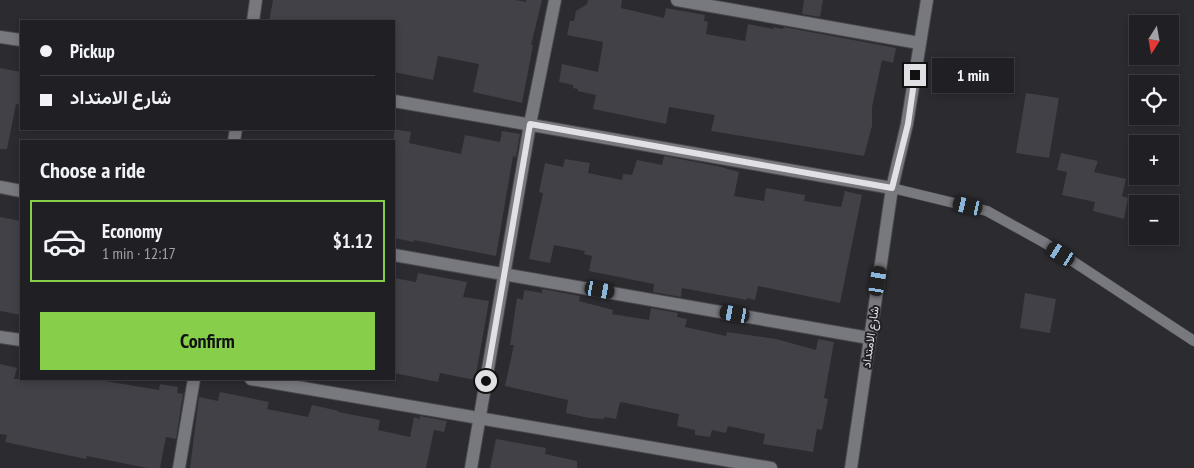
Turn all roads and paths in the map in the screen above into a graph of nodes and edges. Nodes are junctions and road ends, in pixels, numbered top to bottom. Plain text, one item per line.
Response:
1 (256, 0) edge
2 (555, 0) edge
3 (677, 0) edge
4 (927, 0) edge
5 (253, 20) edge
6 (0, 37) edge
7 (20, 40) edge
8 (919, 43) junction
9 (395, 101) edge
10 (530, 124) junction
11 (0, 187) edge
12 (892, 188) junction
13 (20, 191) edge
14 (395, 255) edge
15 (504, 273) junction
16 (0, 337) edge
17 (869, 338) junction
18 (20, 340) edge
19 (1194, 341) edge
20 (194, 380) edge
21 (257, 380) edge
22 (480, 417) junction
23 (179, 468) edge
24 (471, 468) edge
25 (771, 468) edge
26 (851, 468) edge

1 - 5 street
2 - 10 street
3 - 8 street
4 - 8 street, شارع الامتداد
6 - 7 street
8 - 12 street, شارع الامتداد
9 - 10 street
10 - 12 street
10 - 15 street
11 - 13 street
12 - 17 street, شارع الامتداد
12 - 19 lane
14 - 15 street
15 - 17 street
15 - 22 street
16 - 18 street
17 - 26 street, شارع الامتداد
20 - 23 street
21 - 22 street
22 - 24 street
22 - 25 street

